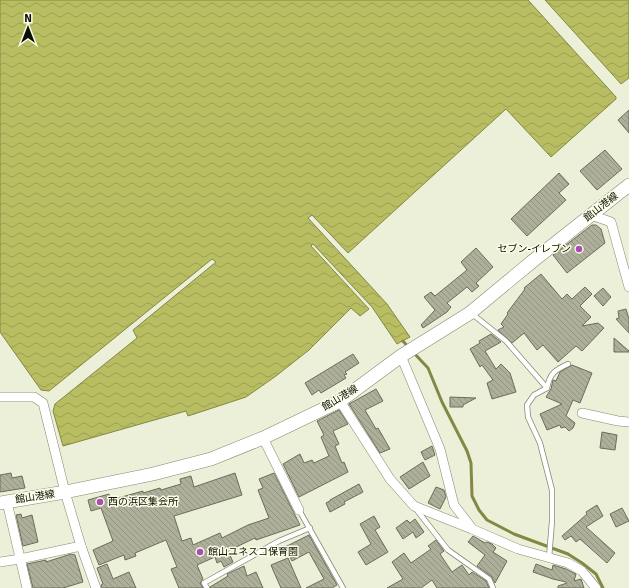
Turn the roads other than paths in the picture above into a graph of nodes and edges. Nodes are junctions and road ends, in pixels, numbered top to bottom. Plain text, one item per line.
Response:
1 (629, 185) edge
2 (591, 215) junction
3 (629, 287) edge
4 (470, 312) junction
5 (402, 355) junction
6 (568, 364) dead end
7 (547, 388) junction
8 (0, 397) edge
9 (340, 401) junction
10 (582, 413) dead end
11 (629, 422) edge
12 (263, 438) junction
13 (65, 492) junction
14 (3, 502) edge
15 (414, 506) junction
16 (299, 510) joint
17 (310, 528) junction
18 (472, 529) junction
19 (81, 546) junction
20 (549, 556) junction
21 (20, 559) junction
22 (0, 562) edge
23 (27, 588) edge
24 (96, 588) edge
25 (207, 588) edge
26 (343, 588) edge
27 (493, 588) edge
28 (596, 588) edge

1 - 2 main road, 館山港線
2 - 3 street
2 - 4 main road, 館山港線
4 - 5 main road, 館山港線
4 - 7 lane
5 - 9 main road, 館山港線
5 - 18 street
6 - 7 lane
7 - 20 lane
8 - 13 street
9 - 12 main road, 館山港線
9 - 15 street
10 - 11 street
12 - 13 main road, 館山港線
12 - 16 street
13 - 14 main road, 館山港線
13 - 19 street
14 - 21 street
15 - 18 street
15 - 27 lane
16 - 17 lane
17 - 25 lane
17 - 26 lane
18 - 20 street
19 - 21 street
19 - 24 street
20 - 28 street
21 - 22 street
21 - 23 street

